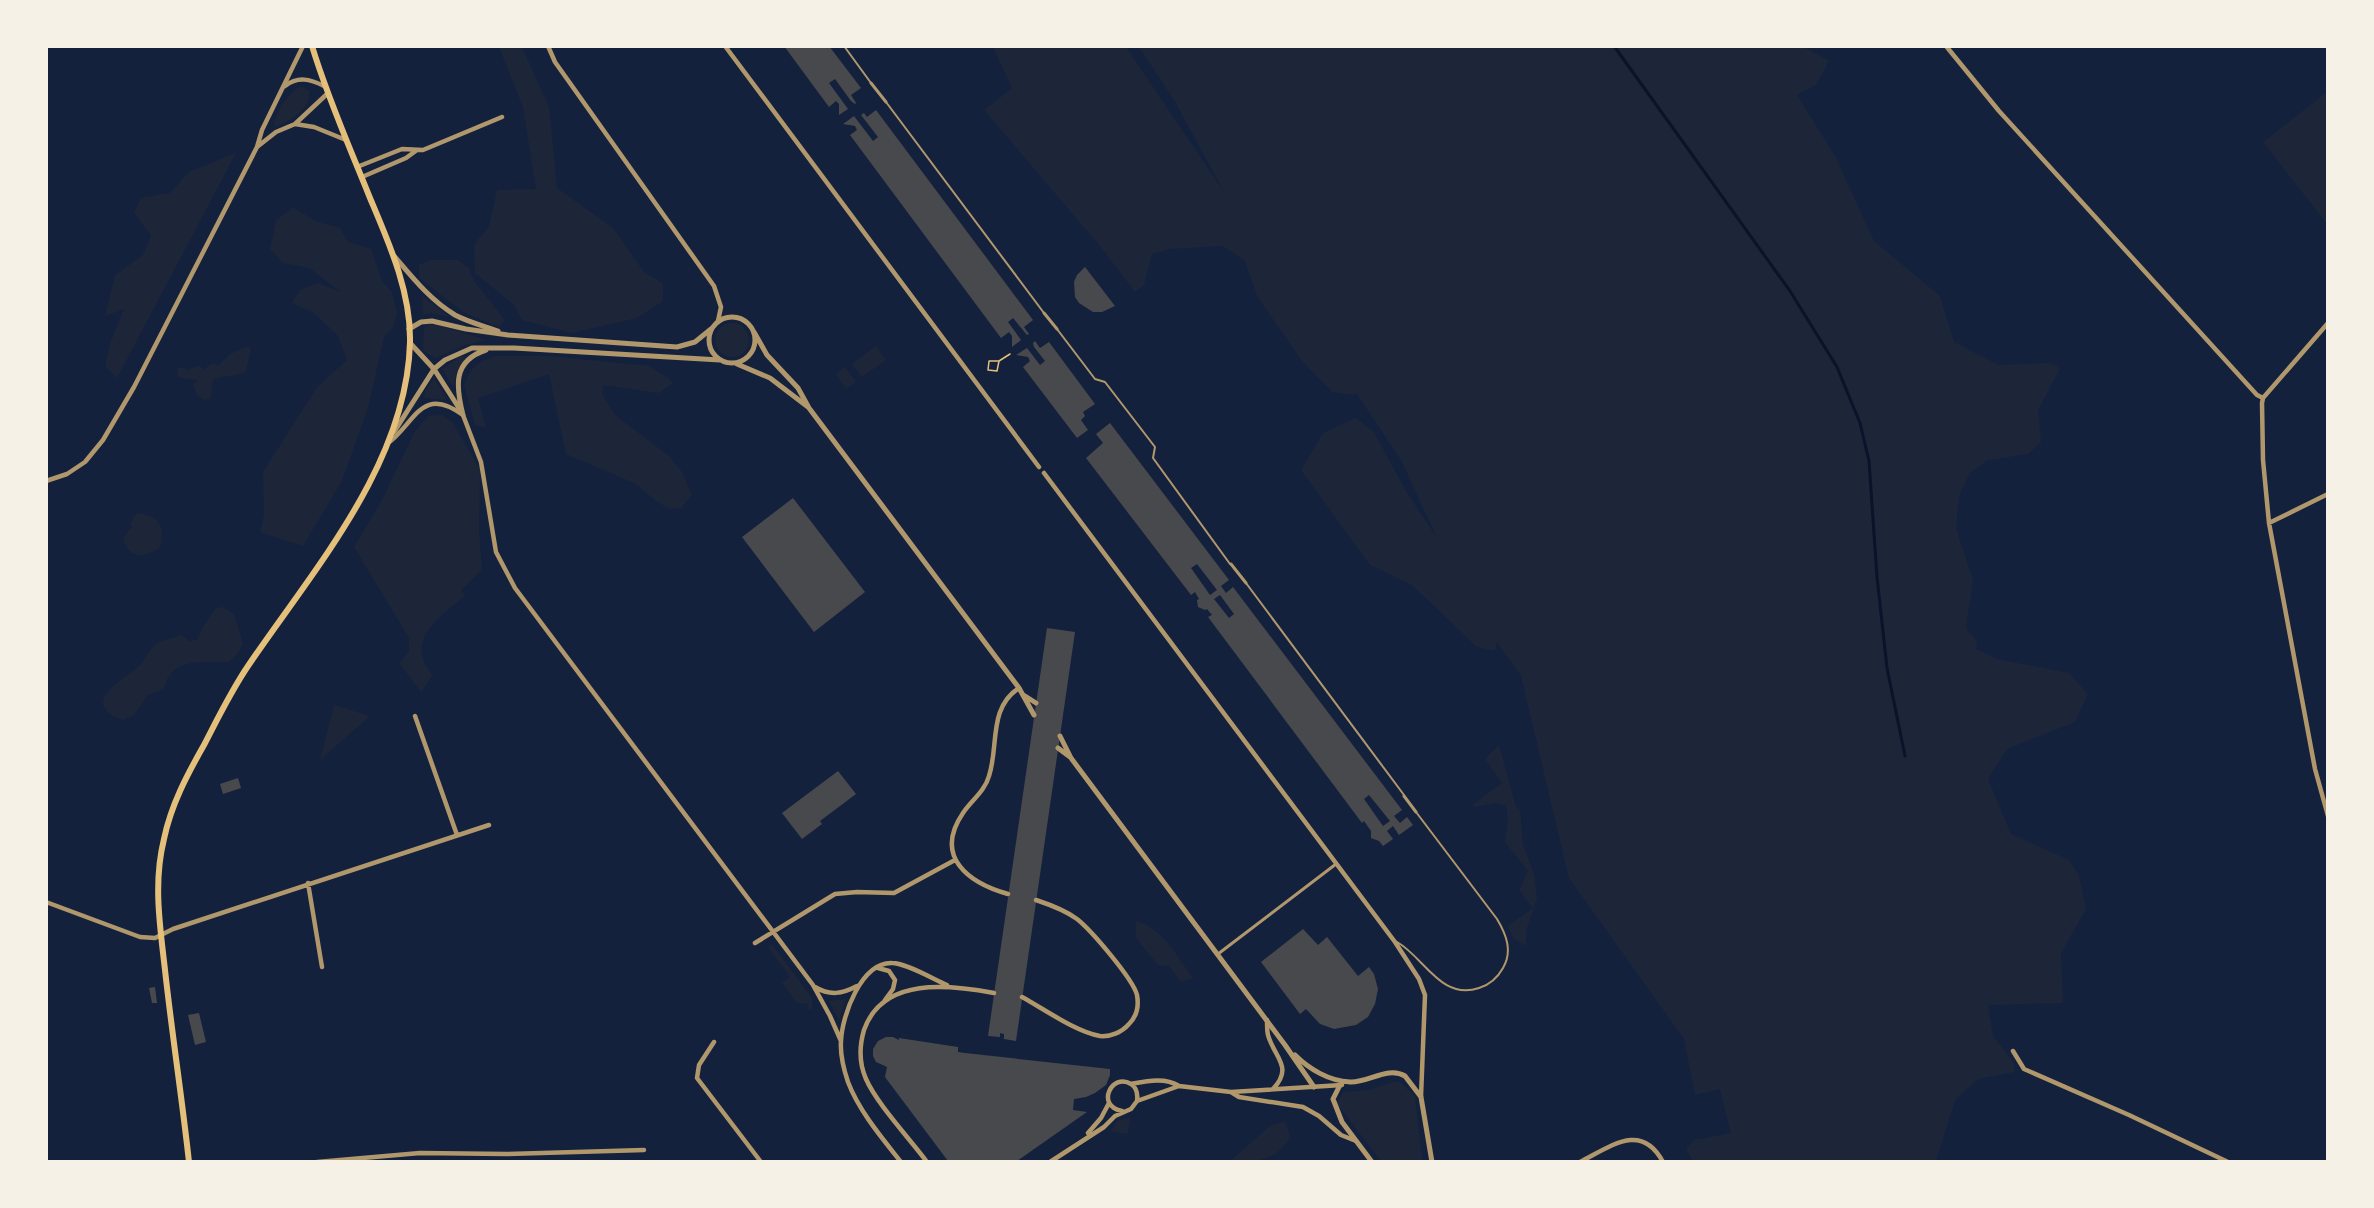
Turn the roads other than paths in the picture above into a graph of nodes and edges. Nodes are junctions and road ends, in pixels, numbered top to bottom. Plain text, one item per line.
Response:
1 (303, 46) edge
2 (312, 46) edge
3 (548, 46) edge
4 (725, 46) edge
5 (844, 46) edge
6 (1946, 46) edge
7 (870, 83) joint
8 (324, 86) junction
9 (282, 89) junction
10 (327, 94) junction
11 (886, 102) joint
12 (502, 117) dead end
13 (295, 124) junction
14 (346, 140) junction
15 (257, 147) junction
16 (417, 150) junction
17 (357, 167) junction
18 (362, 177) junction
19 (393, 255) junction
20 (1044, 314) joint
21 (718, 321) junction
22 (2328, 323) edge
23 (409, 329) junction
24 (711, 329) junction
25 (1057, 329) joint
26 (754, 332) junction
27 (508, 335) junction
28 (410, 343) junction
29 (497, 348) junction
30 (720, 360) junction
31 (736, 363) junction
32 (434, 369) junction
33 (2263, 398) junction
34 (810, 408) junction
35 (463, 415) junction
36 (387, 444) junction
37 (1039, 467) dead end
38 (1044, 473) dead end
39 (46, 481) edge
40 (2328, 494) edge
41 (2269, 523) junction
42 (1231, 564) joint
43 (1246, 583) joint
44 (1019, 688) junction
45 (1024, 695) junction
46 (1036, 703) dead end
47 (1034, 715) dead end
48 (415, 716) dead end
49 (1060, 736) dead end
50 (1058, 748) dead end
51 (1071, 758) junction
52 (1404, 796) joint
53 (1416, 812) joint
54 (2328, 816) edge
55 (489, 825) dead end
56 (457, 836) junction
57 (955, 860) junction
58 (1336, 864) junction
59 (308, 883) junction
60 (1008, 894) dead end
61 (1036, 900) dead end
62 (46, 902) edge
63 (773, 931) junction
64 (161, 935) junction
65 (1395, 942) junction
66 (755, 943) dead end
67 (1218, 955) junction
68 (322, 967) dead end
69 (875, 968) junction
70 (860, 984) junction
71 (813, 985) junction
72 (949, 986) junction
73 (994, 993) dead end
74 (1022, 997) dead end
75 (884, 1002) junction
76 (1266, 1020) junction
77 (714, 1041) dead end
78 (841, 1041) junction
79 (1285, 1045) junction
80 (2013, 1051) dead end
81 (1350, 1082) junction
82 (1131, 1084) junction
83 (1340, 1085) junction
84 (1179, 1086) junction
85 (1314, 1087) junction
86 (1273, 1089) junction
87 (1231, 1092) junction
88 (1421, 1097) junction
89 (1137, 1101) junction
90 (1109, 1103) junction
91 (1122, 1111) junction
92 (1084, 1138) junction
93 (1356, 1141) junction
94 (644, 1150) dead end
95 (189, 1161) edge
96 (317, 1161) edge
97 (761, 1161) edge
98 (901, 1161) edge
99 (927, 1161) edge
100 (1050, 1161) edge
101 (1372, 1161) edge
102 (1432, 1161) edge
103 (1580, 1161) edge
104 (1663, 1161) edge
105 (2228, 1161) edge

1 - 9 street
2 - 8 main road
3 - 21 street
4 - 37 street
5 - 7 lane
6 - 33 street
7 - 11 street
8 - 9 street
8 - 10 main road
9 - 15 street
10 - 13 street
10 - 14 main road
11 - 20 lane
12 - 16 street
13 - 14 street
13 - 15 street
14 - 17 main road
15 - 39 street
16 - 17 street
16 - 18 street
17 - 18 main road
18 - 19 main road
19 - 23 main road
19 - 27 street
20 - 25 street
21 - 24 street
21 - 26 street
22 - 33 street
23 - 27 street
23 - 28 main road
24 - 27 street
24 - 30 street
25 - 42 lane
26 - 31 street
26 - 34 street
28 - 32 street
28 - 36 main road
29 - 30 street
29 - 32 street
29 - 35 street
30 - 31 street
31 - 34 street
32 - 35 street
32 - 36 street
33 - 41 street
34 - 44 street
35 - 36 street
35 - 63 street
36 - 64 main road
38 - 58 street
40 - 41 street
41 - 54 street
42 - 43 street
43 - 52 lane
44 - 45 street
44 - 57 street
45 - 46 street
45 - 47 street
48 - 56 street
49 - 51 street
50 - 51 street
51 - 67 street
52 - 53 street
53 - 65 lane
55 - 56 street
56 - 59 street
57 - 60 street
57 - 63 street
58 - 65 street
58 - 67 street
59 - 64 street
59 - 68 street
61 - 74 street
62 - 64 street
63 - 66 street
63 - 71 street
64 - 95 main road
65 - 88 street
67 - 76 street
69 - 70 street
69 - 72 street
69 - 75 street
70 - 71 street
70 - 78 street
71 - 78 street
72 - 73 street
72 - 75 street
75 - 99 street
76 - 79 street
76 - 86 street
77 - 97 street
78 - 98 street
79 - 81 street
79 - 85 street
80 - 105 street
81 - 83 street
81 - 88 street
82 - 84 street
82 - 89 street
82 - 90 street
83 - 85 street
83 - 93 street
84 - 87 street
84 - 89 street
85 - 86 street
86 - 87 street
87 - 93 street
88 - 102 street
89 - 91 street
90 - 91 street
90 - 92 street
91 - 92 street
92 - 100 street
93 - 101 street
94 - 96 street
103 - 104 street

